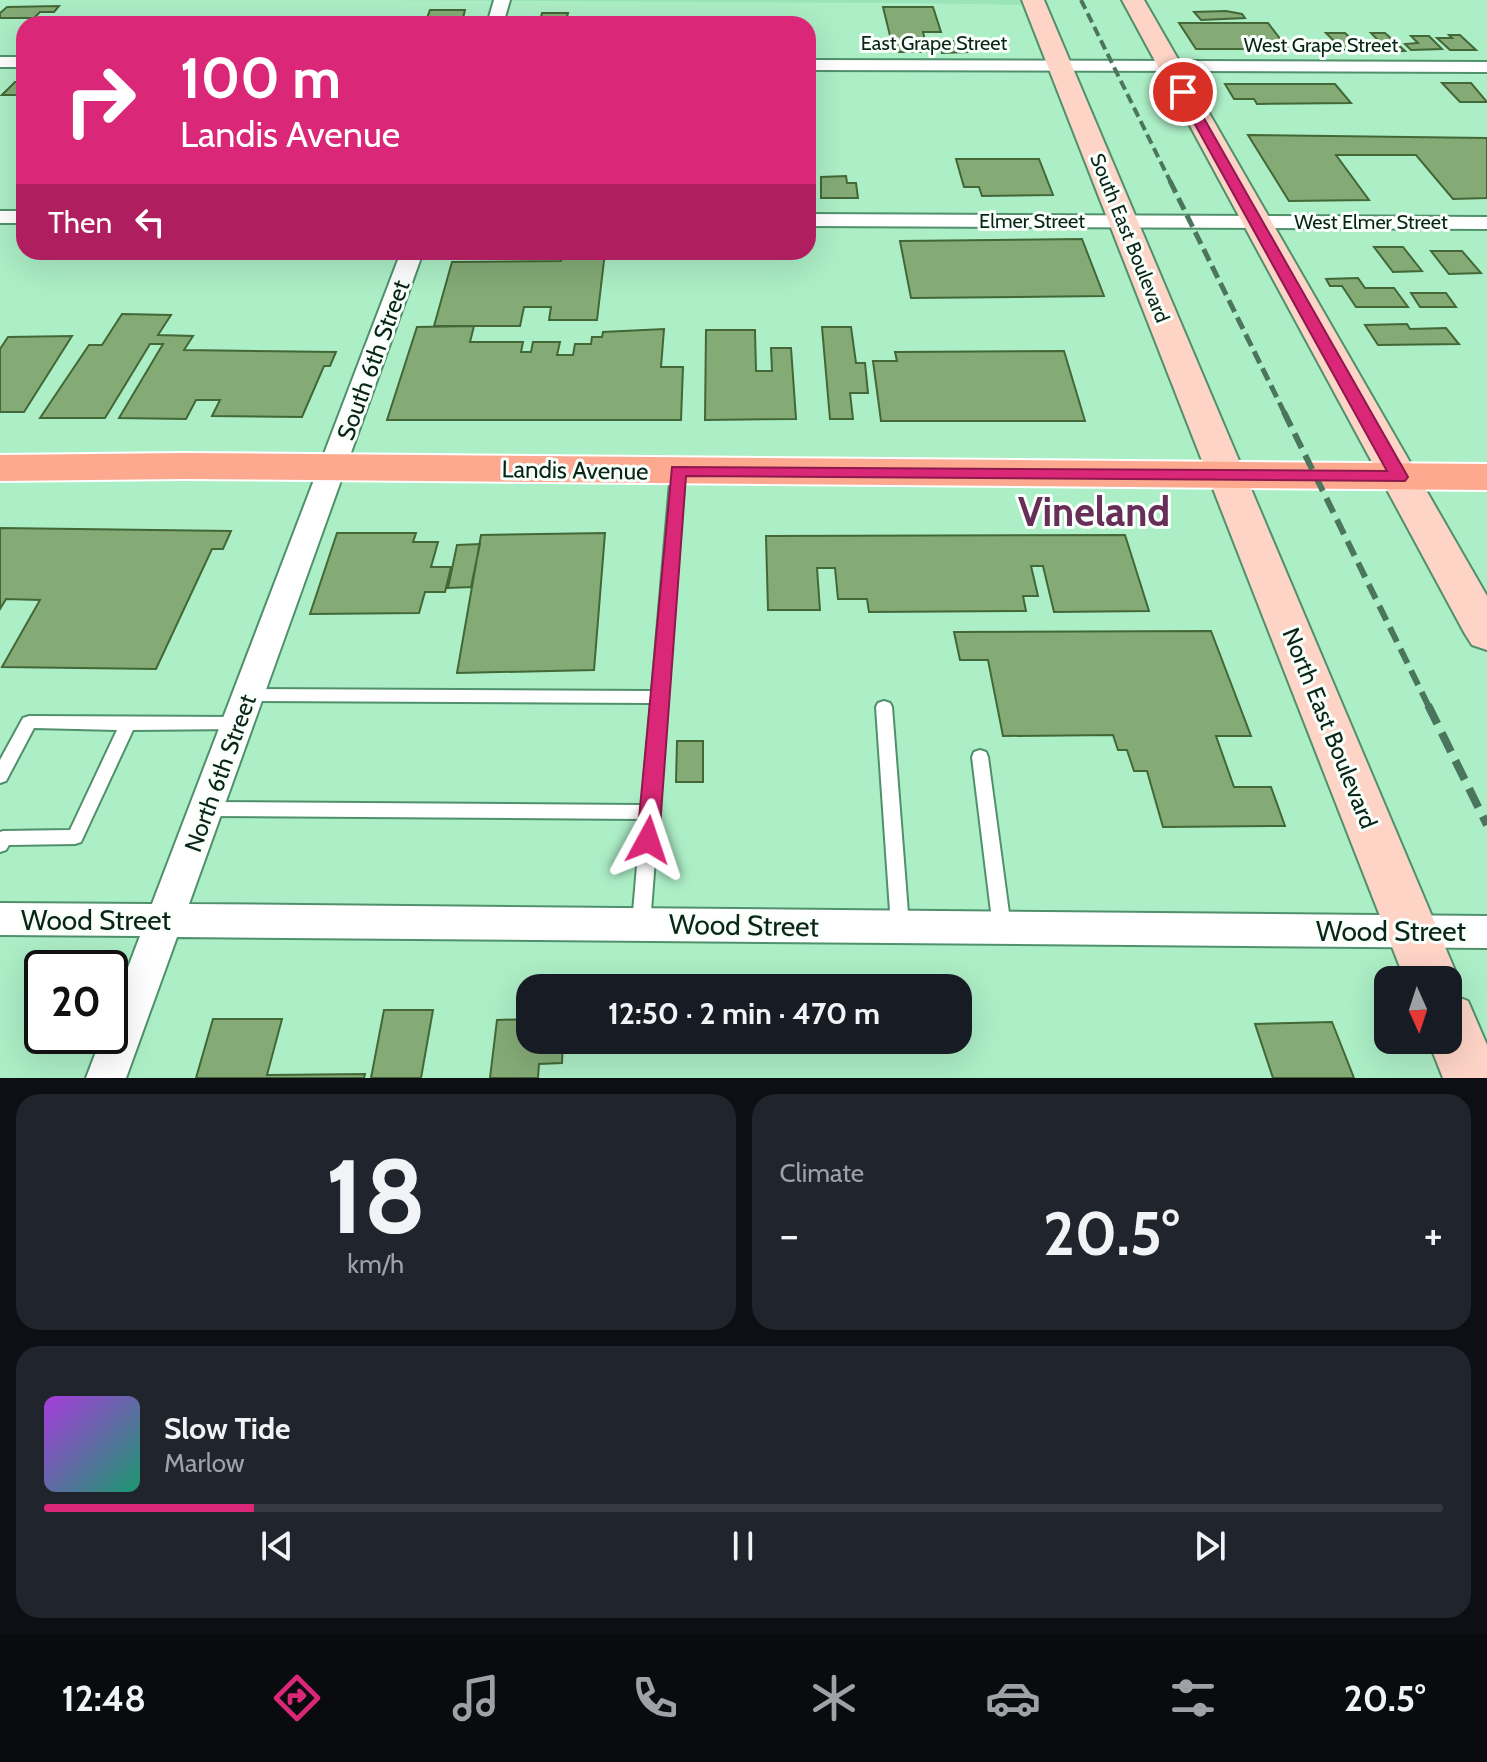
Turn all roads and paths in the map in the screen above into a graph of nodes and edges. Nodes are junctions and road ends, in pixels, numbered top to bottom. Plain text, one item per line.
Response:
1 (1033, 0) edge
2 (1133, 0) edge
3 (816, 65) edge
4 (1060, 66) junction
5 (1169, 66) junction
6 (1487, 67) edge
7 (816, 220) edge
8 (1124, 222) junction
9 (1255, 222) junction
10 (1487, 223) edge
11 (409, 260) edge
12 (0, 468) edge
13 (334, 468) junction
14 (678, 471) junction
15 (1227, 476) junction
16 (1399, 477) junction
17 (1487, 477) edge
18 (1487, 634) edge
19 (660, 697) junction
20 (884, 707) dead end
21 (244, 709) junction
22 (128, 724) junction
23 (980, 757) dead end
24 (0, 776) edge
25 (207, 809) junction
26 (650, 812) junction
27 (1, 840) edge
28 (0, 919) edge
29 (165, 920) junction
30 (641, 924) junction
31 (900, 927) junction
32 (1003, 928) junction
33 (1412, 931) junction
34 (1487, 932) edge
35 (1426, 966) edge
36 (1462, 1053) edge
37 (106, 1078) edge
38 (1472, 1078) edge

1 - 4 main road, South East Boulevard
2 - 5 main road
3 - 4 street, East Grape Street
4 - 5 street, West Grape Street
4 - 8 main road, South East Boulevard
5 - 6 street, West Grape Street
5 - 9 main road
7 - 8 street, Elmer Street
8 - 9 street, Elmer Street
8 - 15 main road, South East Boulevard
9 - 10 street, West Elmer Street
9 - 16 main road
11 - 13 street, South 6th Street
12 - 13 main road, Landis Avenue
13 - 14 main road, Landis Avenue
13 - 21 street, North 6th Street
14 - 15 main road, Landis Avenue
14 - 19 lane
15 - 16 main road, Landis Avenue
15 - 33 main road, North East Boulevard
16 - 17 main road, Landis Avenue
16 - 18 main road
19 - 21 lane
19 - 26 lane
20 - 31 lane
21 - 22 lane
21 - 25 street, North 6th Street
22 - 24 lane
22 - 27 lane
23 - 32 lane
25 - 26 lane
25 - 29 street, North 6th Street
26 - 30 lane
28 - 29 street, Wood Street
29 - 30 street, Wood Street
29 - 37 street, North 6th Street
30 - 31 street, Wood Street
31 - 32 street, Wood Street
32 - 33 street, Wood Street
33 - 34 street, Wood Street
33 - 35 main road, North East Boulevard
36 - 38 main road

